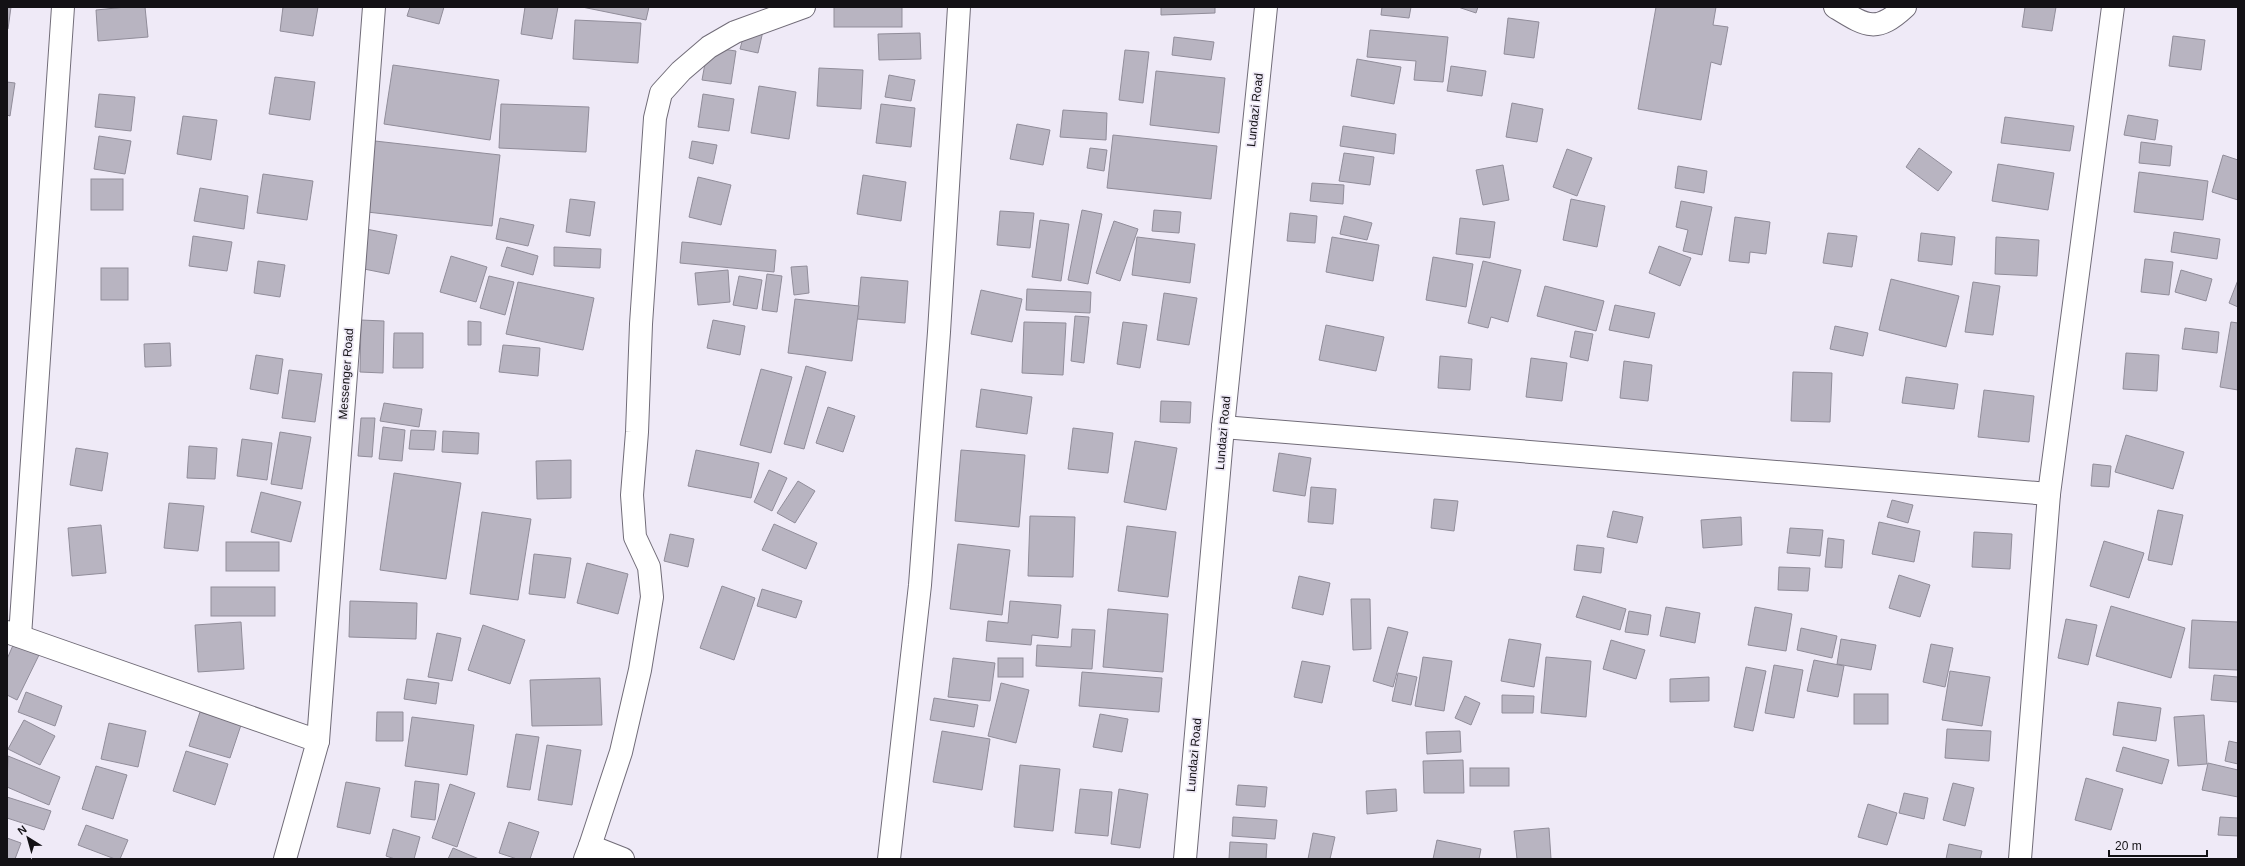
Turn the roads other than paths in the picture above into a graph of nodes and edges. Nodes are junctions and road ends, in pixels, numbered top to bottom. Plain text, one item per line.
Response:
1 (63, 7) edge
2 (374, 7) edge
3 (804, 7) edge
4 (959, 7) edge
5 (1266, 7) edge
6 (1835, 7) edge
7 (1905, 7) edge
8 (2113, 7) edge
9 (1223, 427) junction
10 (2049, 494) junction
11 (13, 634) edge
12 (318, 741) junction
13 (587, 852) edge
14 (285, 859) edge
15 (623, 859) edge
16 (889, 859) edge
17 (1184, 859) edge
18 (2020, 859) edge

1 - 11 street
2 - 12 street, Messenger Road
3 - 13 street
4 - 16 street
5 - 9 street, Lundazi Road
6 - 7 street
8 - 10 street
9 - 10 street
9 - 17 street, Lundazi Road
10 - 18 street
11 - 12 street
12 - 14 street, Messenger Road
13 - 15 street

